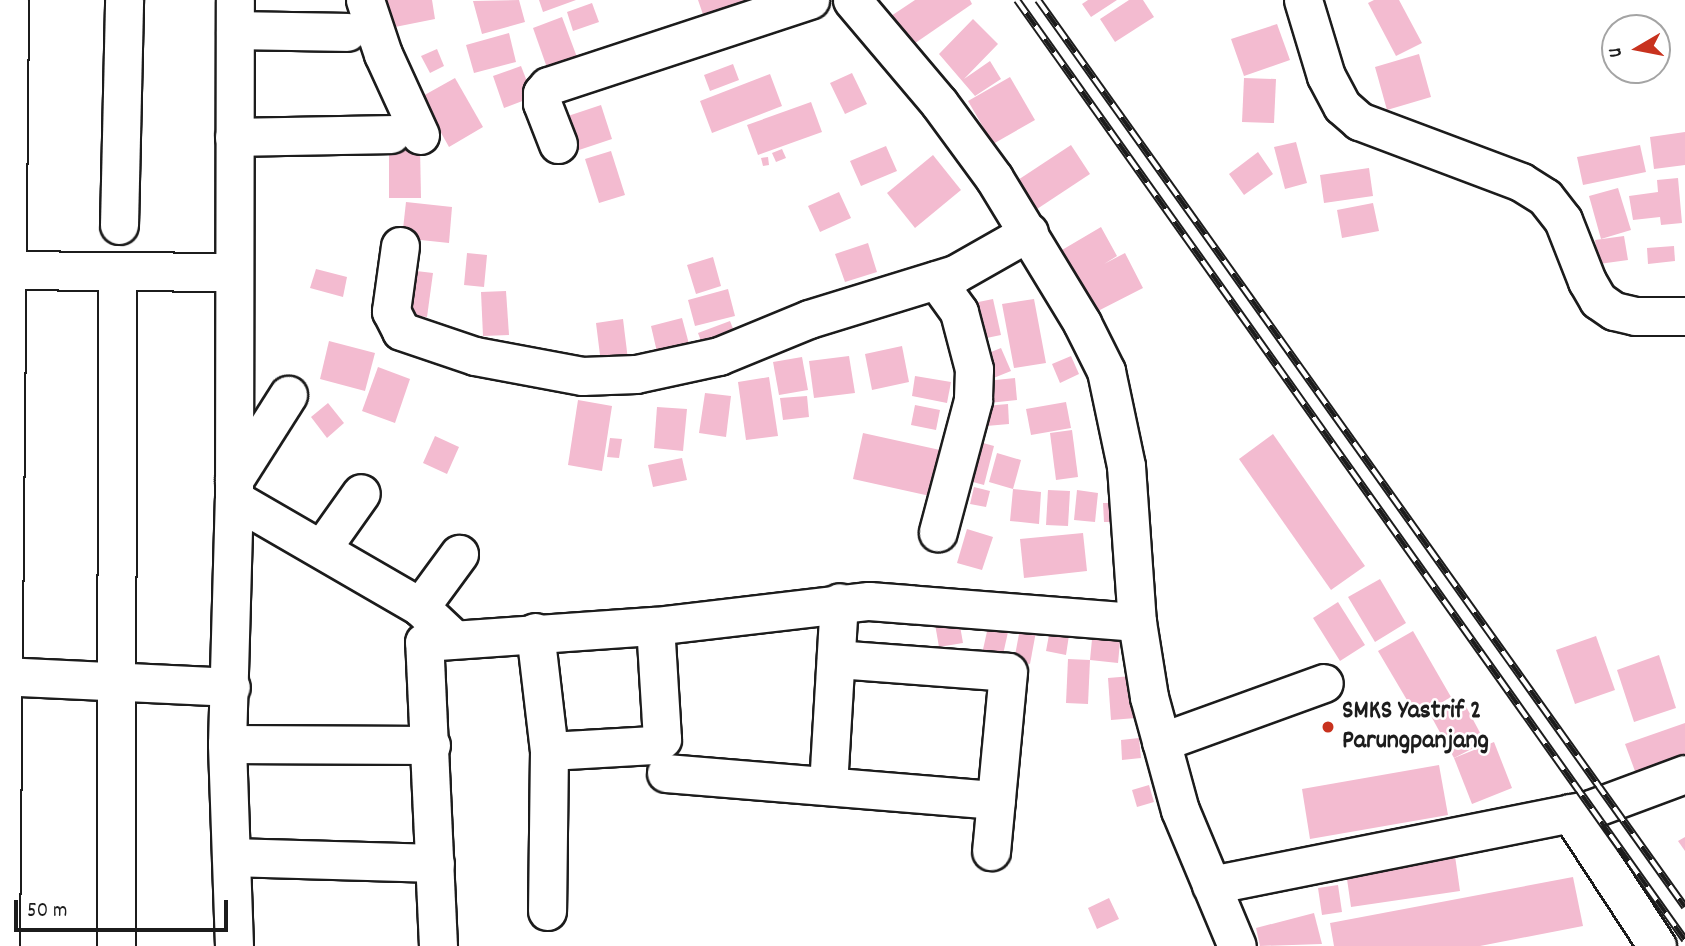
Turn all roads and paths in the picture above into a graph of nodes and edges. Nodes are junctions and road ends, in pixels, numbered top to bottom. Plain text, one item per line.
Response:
1 (9, 0) edge
2 (124, 0) edge
3 (365, 0) edge
4 (810, 0) edge
5 (852, 0) edge
6 (1303, 0) edge
7 (235, 15) edge
8 (347, 32) dead end
9 (234, 136) junction
10 (558, 144) dead end
11 (119, 225) dead end
12 (1029, 232) junction
13 (400, 246) dead end
14 (2, 270) edge
15 (117, 271) junction
16 (234, 272) junction
17 (936, 280) junction
18 (1685, 316) edge
19 (288, 395) dead end
20 (234, 490) junction
21 (361, 493) dead end
22 (938, 532) dead end
23 (322, 548) junction
24 (458, 554) dead end
25 (839, 602) junction
26 (420, 607) junction
27 (1137, 622) junction
28 (655, 626) junction
29 (536, 632) junction
30 (454, 639) junction
31 (836, 659) junction
32 (2, 676) edge
33 (115, 680) junction
34 (1324, 683) dead end
35 (231, 687) junction
36 (1161, 742) junction
37 (227, 744) junction
38 (431, 745) junction
39 (549, 751) junction
40 (666, 773) dead end
41 (1685, 774) edge
42 (828, 786) junction
43 (996, 800) junction
44 (1570, 813) junction
45 (991, 851) dead end
46 (232, 857) junction
47 (435, 863) junction
48 (1211, 885) junction
49 (547, 911) dead end
50 (0, 946) edge
51 (116, 946) edge
52 (234, 946) edge
53 (438, 946) edge
54 (1237, 946) edge
55 (1657, 946) edge

1 - 14 street
2 - 11 street
3 - 9 street
4 - 10 street
5 - 12 street
6 - 18 street
7 - 8 street
7 - 9 street
9 - 16 street
12 - 17 street
12 - 27 street
13 - 17 street
14 - 15 street
14 - 32 street
15 - 16 street
15 - 33 street
16 - 20 street
17 - 22 street
19 - 20 street
20 - 23 street
20 - 35 street
21 - 23 street
23 - 26 street
24 - 26 street
25 - 27 street
25 - 28 street
25 - 31 street
26 - 30 street
27 - 36 street
28 - 29 street
28 - 39 street
29 - 30 street
29 - 39 street
30 - 38 street
31 - 42 street
31 - 43 street
32 - 33 street
32 - 50 street
33 - 35 street
33 - 51 street
34 - 36 street
35 - 37 street
36 - 48 street
37 - 38 street
37 - 46 street
38 - 47 street
39 - 49 street
40 - 42 street
41 - 44 street
42 - 43 street
43 - 45 street
44 - 48 street
44 - 55 street
46 - 47 street
46 - 52 street
47 - 53 street
48 - 54 street

